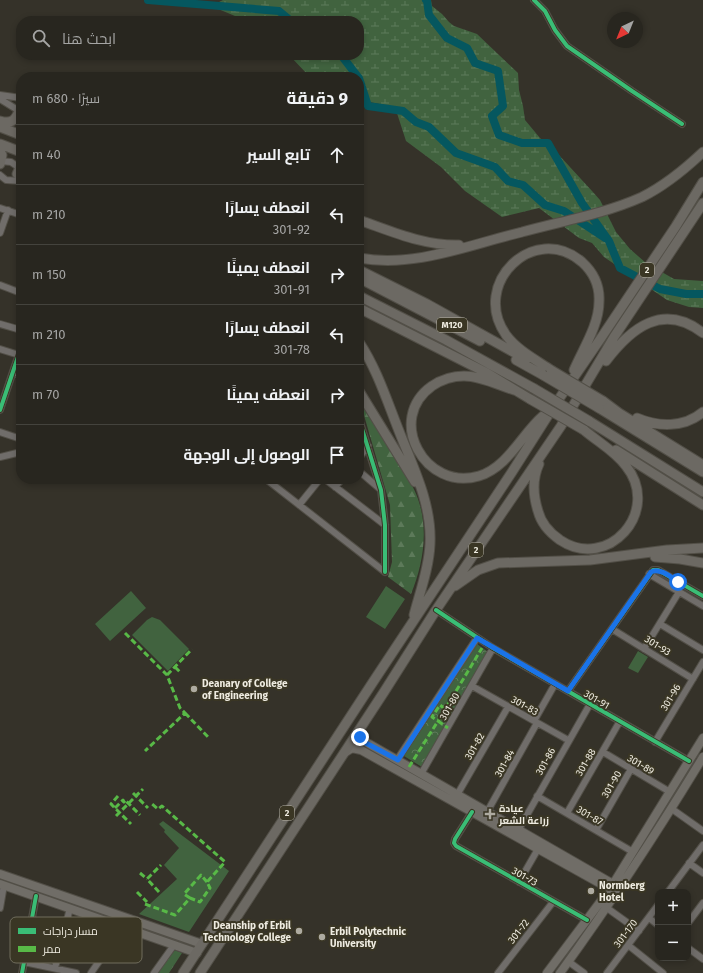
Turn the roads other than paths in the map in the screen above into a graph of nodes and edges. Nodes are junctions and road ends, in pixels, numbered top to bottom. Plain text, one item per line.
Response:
1 (534, 0) edge
2 (0, 95) edge
3 (16, 97) edge
4 (0, 99) edge
5 (16, 109) edge
6 (16, 116) edge
7 (0, 122) edge
8 (682, 124) dead end
9 (0, 128) edge
10 (16, 133) edge
11 (0, 144) edge
12 (16, 150) edge
13 (703, 152) edge
14 (1, 160) edge
15 (16, 167) edge
16 (16, 175) edge
17 (0, 176) edge
18 (703, 182) edge
19 (703, 203) edge
20 (0, 208) edge
21 (8, 210) junction
22 (16, 213) edge
23 (364, 222) edge
24 (0, 233) edge
25 (486, 241) junction
26 (364, 259) edge
27 (364, 272) edge
28 (364, 281) edge
29 (0, 286) edge
30 (16, 290) edge
31 (364, 299) edge
32 (364, 311) edge
33 (0, 324) edge
34 (16, 329) edge
35 (703, 333) edge
36 (0, 349) edge
37 (364, 351) edge
38 (16, 354) edge
39 (16, 364) edge
40 (551, 370) junction
41 (13, 372) junction
42 (16, 373) edge
43 (0, 387) edge
44 (567, 387) junction
45 (7, 389) junction
46 (514, 390) junction
47 (580, 395) junction
48 (364, 399) edge
49 (601, 405) junction
50 (552, 409) junction
51 (0, 410) edge
52 (703, 412) edge
53 (561, 426) junction
54 (584, 430) junction
55 (0, 432) edge
56 (364, 434) edge
57 (16, 437) edge
58 (368, 446) junction
59 (364, 451) edge
60 (16, 453) edge
61 (0, 457) edge
62 (703, 465) edge
63 (703, 472) edge
64 (364, 475) edge
65 (272, 484) edge
66 (316, 484) edge
67 (331, 484) edge
68 (338, 484) edge
69 (335, 487) junction
70 (381, 490) junction
71 (703, 492) edge
72 (299, 505) junction
73 (703, 505) edge
74 (426, 507) junction
75 (385, 526) junction
76 (703, 548) edge
77 (607, 558) junction
78 (703, 563) edge
79 (649, 574) junction
80 (448, 592) junction
81 (679, 592) junction
82 (703, 596) edge
83 (703, 606) edge
84 (436, 610) junction
85 (411, 624) junction
86 (660, 624) junction
87 (612, 629) junction
88 (477, 638) junction
89 (493, 648) junction
90 (644, 649) junction
91 (703, 650) edge
92 (703, 662) edge
93 (693, 679) junction
94 (555, 684) junction
95 (472, 686) junction
96 (568, 691) junction
97 (590, 704) junction
98 (508, 707) junction
99 (620, 721) junction
100 (536, 722) junction
101 (359, 730) junction
102 (703, 738) edge
103 (568, 740) junction
104 (655, 742) junction
105 (603, 752) junction
106 (344, 754) junction
107 (703, 758) edge
108 (398, 760) junction
109 (689, 761) junction
110 (631, 769) junction
111 (421, 774) junction
112 (670, 792) junction
113 (457, 795) junction
114 (537, 796) junction
115 (672, 809) junction
116 (472, 812) junction
117 (487, 812) junction
118 (567, 813) junction
119 (282, 822) junction
120 (518, 829) junction
121 (294, 830) junction
122 (596, 830) junction
123 (703, 831) edge
124 (703, 845) edge
125 (538, 849) junction
126 (633, 852) junction
127 (689, 863) junction
128 (703, 873) edge
129 (0, 874) edge
130 (603, 881) junction
131 (519, 882) junction
132 (2, 884) edge
133 (611, 886) junction
134 (670, 889) edge
135 (36, 896) junction
136 (554, 902) junction
137 (703, 903) edge
138 (0, 908) edge
139 (70, 908) junction
140 (607, 908) junction
141 (655, 909) edge
142 (32, 917) edge
143 (68, 917) edge
144 (95, 917) edge
145 (124, 917) edge
146 (649, 918) junction
147 (691, 919) edge
148 (587, 920) junction
149 (142, 923) edge
150 (655, 923) edge
151 (639, 931) junction
152 (142, 934) edge
153 (202, 944) junction
154 (174, 945) junction
155 (628, 945) junction
156 (691, 950) edge
157 (196, 952) junction
158 (703, 959) edge
159 (569, 962) junction
160 (24, 963) edge
161 (29, 963) edge
162 (56, 963) edge
163 (98, 963) edge
164 (55, 968) junction
165 (655, 971) edge
166 (22, 973) edge
167 (76, 973) edge
168 (91, 973) edge
169 (154, 973) edge
170 (183, 973) edge
171 (200, 973) edge
172 (498, 973) edge
173 (547, 973) edge
174 (560, 973) edge
175 (584, 973) edge
176 (607, 973) edge
177 (663, 973) edge

1 - 8 street
2 - 3 street
4 - 5 street
6 - 7 highway
9 - 10 highway
11 - 12 highway
13 - 25 highway
14 - 15 street
16 - 17 street
18 - 44 highway, 2
19 - 47 highway, 2
20 - 21 street
21 - 22 street
21 - 24 street
23 - 25 highway
25 - 26 highway
27 - 40 highway
28 - 49 highway, M120, bridge
29 - 30 street
31 - 71 highway, M120, bridge
32 - 46 highway
33 - 34 street
35 - 47 highway
36 - 38 street
37 - 74 highway
39 - 41 street
40 - 44 highway
40 - 49 highway, bridge
41 - 42 street
41 - 45 street
43 - 45 street
44 - 50 highway, 2
45 - 51 street
46 - 50 highway
46 - 54 highway, bridge
47 - 53 highway, 2
48 - 74 highway
49 - 52 highway
49 - 62 highway
49 - 63 highway, M120
50 - 85 highway, 2
53 - 54 highway
53 - 80 highway, 2
54 - 73 highway
55 - 57 street
56 - 58 street
58 - 59 street
58 - 70 street
60 - 61 street
64 - 70 street
65 - 72 street
66 - 72 street
67 - 69 street
68 - 69 street
69 - 75 street
70 - 75 street
72 - 75 street
74 - 85 highway
76 - 77 highway
77 - 78 highway
77 - 80 highway
79 - 81 street
79 - 82 street
79 - 87 street
80 - 84 highway, 2
81 - 83 street
81 - 86 street
84 - 88 street, 301-91
84 - 101 highway, 2
85 - 119 highway, 2
86 - 90 street
86 - 91 street
87 - 90 street, 301-93
87 - 96 street
88 - 89 street, 301-91
88 - 108 street
89 - 94 street, 301-91
89 - 95 street, 301-80
90 - 93 street, 301-93
92 - 93 street, 301-96
93 - 104 street, 301-96
94 - 96 street, 301-91
94 - 100 street, 301-84
95 - 98 street, 301-83
95 - 111 street, 301-80
96 - 97 street, 301-91
97 - 99 street, 301-91
97 - 103 street, 301-86
98 - 100 street, 301-83
98 - 113 street, 301-82
99 - 104 street, 301-91
99 - 105 street, 301-88
100 - 103 street, 301-83
100 - 117 street, 301-84
101 - 106 highway, 2
101 - 108 main road
102 - 109 main road
103 - 114 street, 301-86
104 - 109 street, 301-91
105 - 110 street, 301-89
105 - 118 street, 301-88
106 - 116 main road
106 - 121 highway, 2
107 - 115 main road
108 - 111 main road
109 - 112 main road
110 - 112 street, 301-89
110 - 122 street, 301-90
111 - 113 main road
112 - 126 main road
113 - 117 main road
114 - 118 street, 301-87
114 - 120 street, 301-86
115 - 123 street
115 - 140 main road
116 - 125 main road
116 - 131 street, 301-73
117 - 120 main road
118 - 122 street, 301-87
119 - 121 highway
119 - 153 highway, 2
120 - 130 main road
121 - 171 highway, 2
122 - 126 street, 301-87
124 - 127 street
125 - 130 main road
125 - 131 street
126 - 133 main road
127 - 128 street
127 - 134 street
129 - 145 main road
130 - 133 main road
131 - 136 street, 301-73
132 - 135 main road
132 - 138 street
133 - 148 main road
135 - 139 main road
135 - 142 street
136 - 148 street, 301-73
136 - 172 street, 301-72
137 - 147 street
139 - 143 street
139 - 144 main road
140 - 151 street
140 - 159 main road
141 - 146 street, 301-170
146 - 150 street
146 - 151 street, 301-170
148 - 173 main road
149 - 153 main road
151 - 155 street, 301-170
152 - 154 main road
153 - 157 highway, 2
154 - 157 main road
154 - 169 street
155 - 165 street
155 - 176 street, 301-170
156 - 158 street
157 - 170 highway, 2
159 - 174 main road
159 - 175 street
160 - 166 street
161 - 164 street
162 - 164 street
163 - 168 street
164 - 167 street
165 - 177 street

